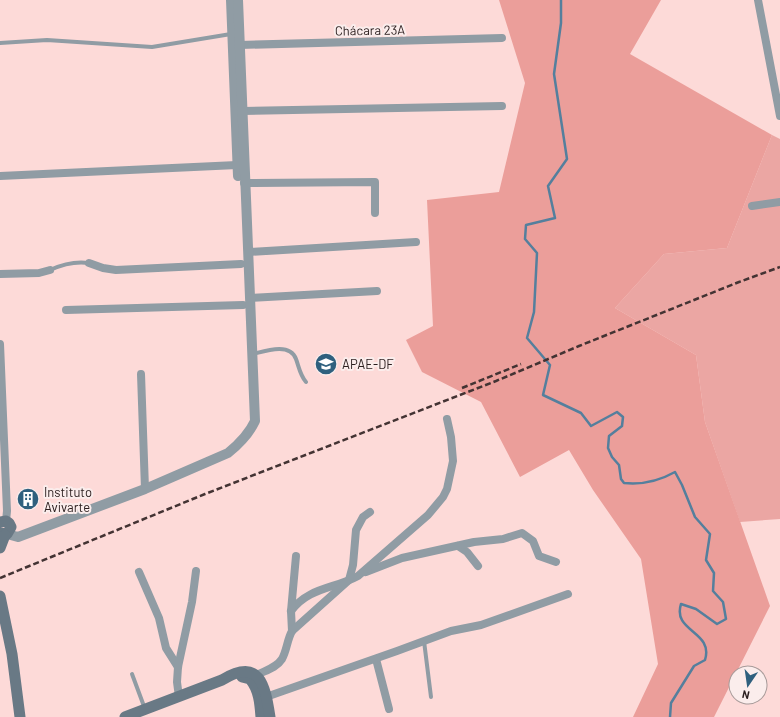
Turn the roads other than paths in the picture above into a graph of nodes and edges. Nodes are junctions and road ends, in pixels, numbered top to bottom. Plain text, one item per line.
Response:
1 (230, 0) edge
2 (238, 0) edge
3 (758, 0) edge
4 (232, 34) junction
5 (502, 38) dead end
6 (0, 43) edge
7 (240, 45) junction
8 (502, 106) dead end
9 (242, 111) junction
10 (780, 116) edge
11 (237, 165) junction
12 (0, 176) edge
13 (244, 183) junction
14 (780, 202) edge
15 (752, 206) dead end
16 (375, 213) dead end
17 (416, 242) dead end
18 (248, 252) junction
19 (89, 263) joint
20 (241, 264) junction
21 (50, 270) joint
22 (0, 274) edge
23 (377, 291) dead end
24 (246, 301) junction
25 (66, 310) dead end
26 (0, 344) edge
27 (252, 354) junction
28 (141, 374) dead end
29 (306, 382) dead end
30 (447, 419) dead end
31 (241, 440) junction
32 (145, 489) junction
33 (370, 512) dead end
34 (4, 527) edge
35 (458, 546) junction
36 (0, 548) edge
37 (296, 556) dead end
38 (556, 562) dead end
39 (478, 566) dead end
40 (196, 571) dead end
41 (139, 572) dead end
42 (358, 576) junction
43 (349, 580) junction
44 (568, 594) dead end
45 (0, 596) edge
46 (291, 611) junction
47 (292, 631) junction
48 (424, 641) junction
49 (376, 659) junction
50 (178, 667) junction
51 (132, 674) dead end
52 (253, 677) junction
53 (179, 697) junction
54 (431, 697) dead end
55 (263, 698) junction
56 (389, 709) dead end
57 (145, 710) junction
58 (20, 717) edge
59 (125, 717) edge
60 (261, 717) edge
61 (270, 717) edge

1 - 4 street
2 - 7 street
3 - 10 street
4 - 6 lane
4 - 11 street
5 - 7 street, Chácara 23A
7 - 9 street
8 - 9 street
9 - 13 street
11 - 12 street
11 - 20 street
13 - 16 street
13 - 18 street
14 - 15 street
17 - 18 street
18 - 24 street
19 - 20 street
19 - 21 lane
20 - 24 street
21 - 22 street
23 - 24 street
24 - 25 street
24 - 27 street
24 - 31 street
26 - 34 street
27 - 29 lane
27 - 31 street
28 - 32 street
30 - 42 street
31 - 32 street
32 - 34 street
33 - 43 street
34 - 36 main road
35 - 38 street
35 - 39 street
35 - 42 street
37 - 46 street
40 - 50 street
41 - 50 street
42 - 43 street
43 - 46 street
43 - 47 street
44 - 48 street
45 - 58 main road
46 - 47 street
47 - 52 street
48 - 49 street
48 - 54 lane
49 - 55 street
49 - 56 street
50 - 53 street
51 - 57 lane
52 - 53 main road
52 - 55 main road
53 - 57 main road
55 - 60 main road
55 - 61 main road
57 - 59 main road

